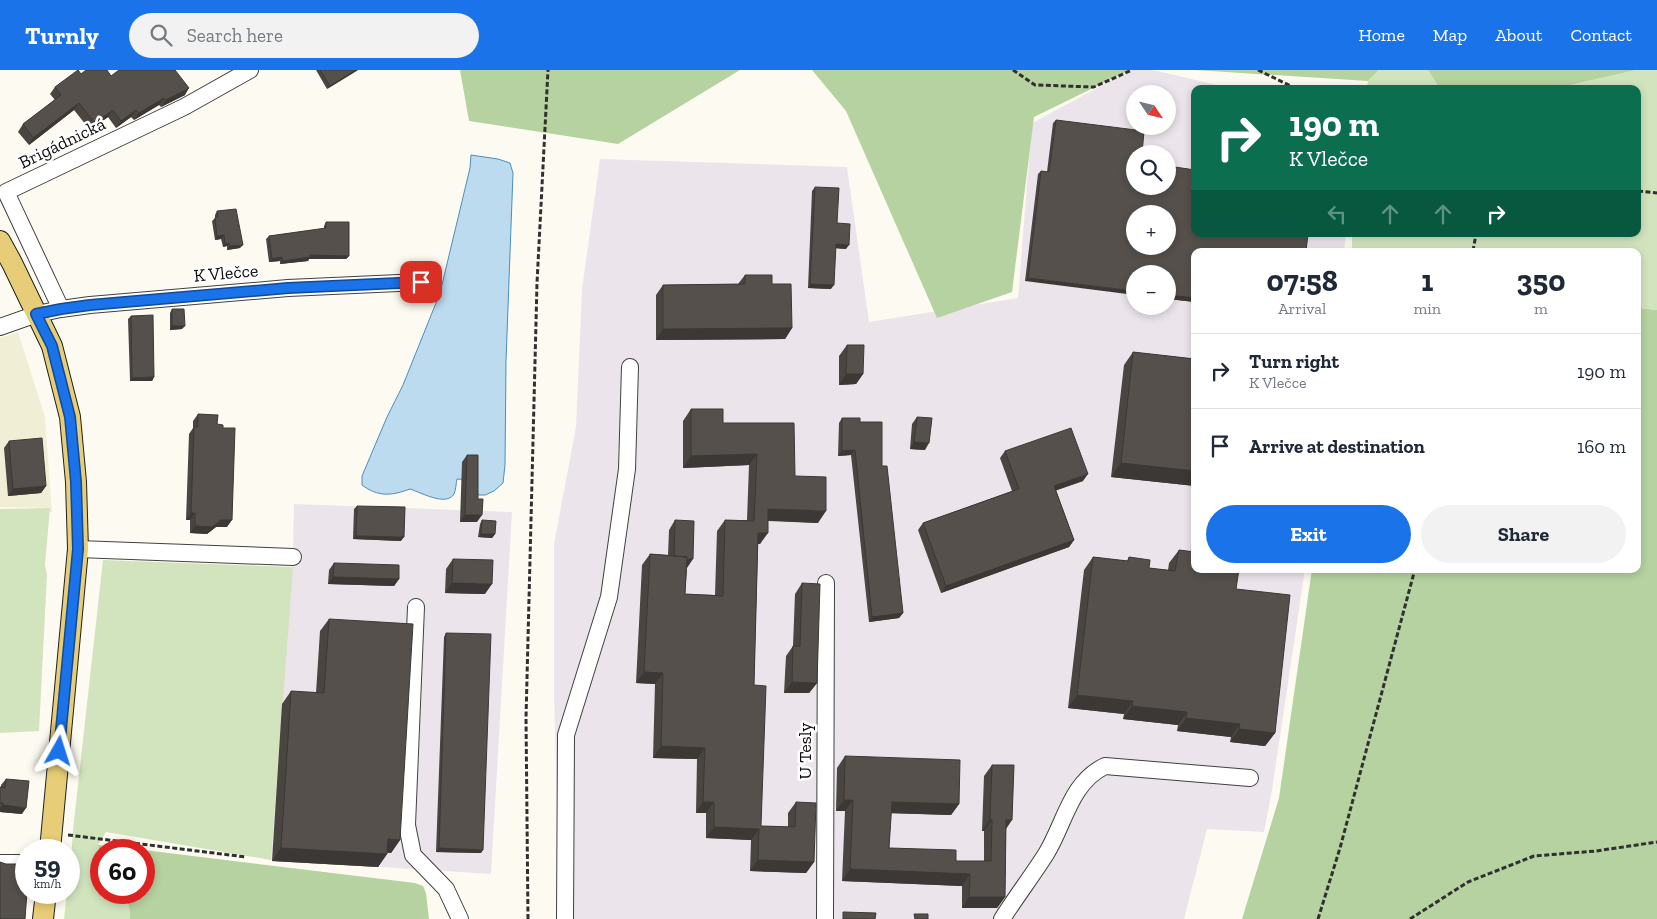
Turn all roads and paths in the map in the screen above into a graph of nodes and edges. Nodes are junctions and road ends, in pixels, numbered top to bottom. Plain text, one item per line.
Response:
1 (250, 70) edge
2 (548, 70) edge
3 (1013, 70) edge
4 (1132, 70) edge
5 (1258, 70) edge
6 (1288, 85) edge
7 (1641, 191) edge
8 (1657, 193) edge
9 (0, 241) edge
10 (421, 282) dead end
11 (61, 309) junction
12 (36, 314) junction
13 (0, 327) edge
14 (630, 367) dead end
15 (78, 549) junction
16 (293, 558) dead end
17 (1414, 573) edge
18 (826, 582) dead end
19 (416, 607) dead end
20 (1250, 778) dead end
21 (51, 839) edge
22 (1657, 842) edge
23 (80, 844) edge
24 (246, 857) dead end
25 (0, 863) edge
26 (15, 863) edge
27 (45, 904) edge
28 (43, 919) edge
29 (460, 919) edge
30 (528, 919) edge
31 (565, 919) edge
32 (824, 919) edge
33 (1002, 919) edge
34 (1318, 919) edge
35 (1410, 919) edge

1 - 11 street, Brigádnická
2 - 30 path
3 - 4 path
5 - 6 path
7 - 8 path
9 - 12 main road
10 - 11 street, K Vlečce
11 - 12 street, K Vlečce
12 - 13 street, K Vlečce
12 - 15 main road
14 - 31 street
15 - 16 street
15 - 21 main road
17 - 34 path
18 - 32 street, U Tesly
19 - 29 street
20 - 33 street
22 - 35 path
23 - 24 path
25 - 26 street
27 - 28 main road

